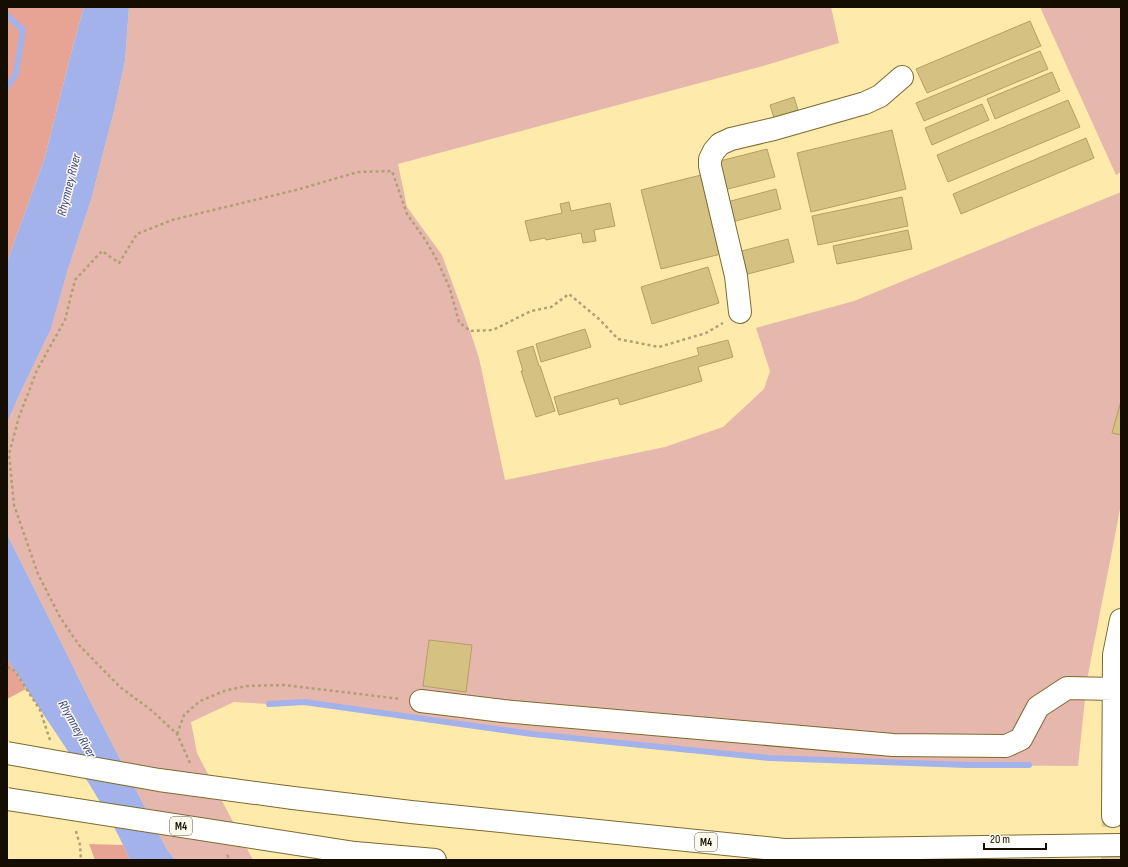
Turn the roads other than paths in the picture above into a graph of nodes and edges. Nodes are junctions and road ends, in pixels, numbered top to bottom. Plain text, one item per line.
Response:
1 (902, 77) dead end
2 (740, 312) road end
3 (1121, 620) edge
4 (1114, 689) junction
5 (421, 701) road end
6 (7, 753) edge
7 (7, 799) edge
8 (1113, 816) tunnel mouth
9 (1121, 845) edge
10 (435, 860) edge

1 - 2 main road
3 - 4 main road
4 - 5 main road
4 - 8 main road
6 - 9 main road, M4, bridge
7 - 10 main road, M4, bridge

